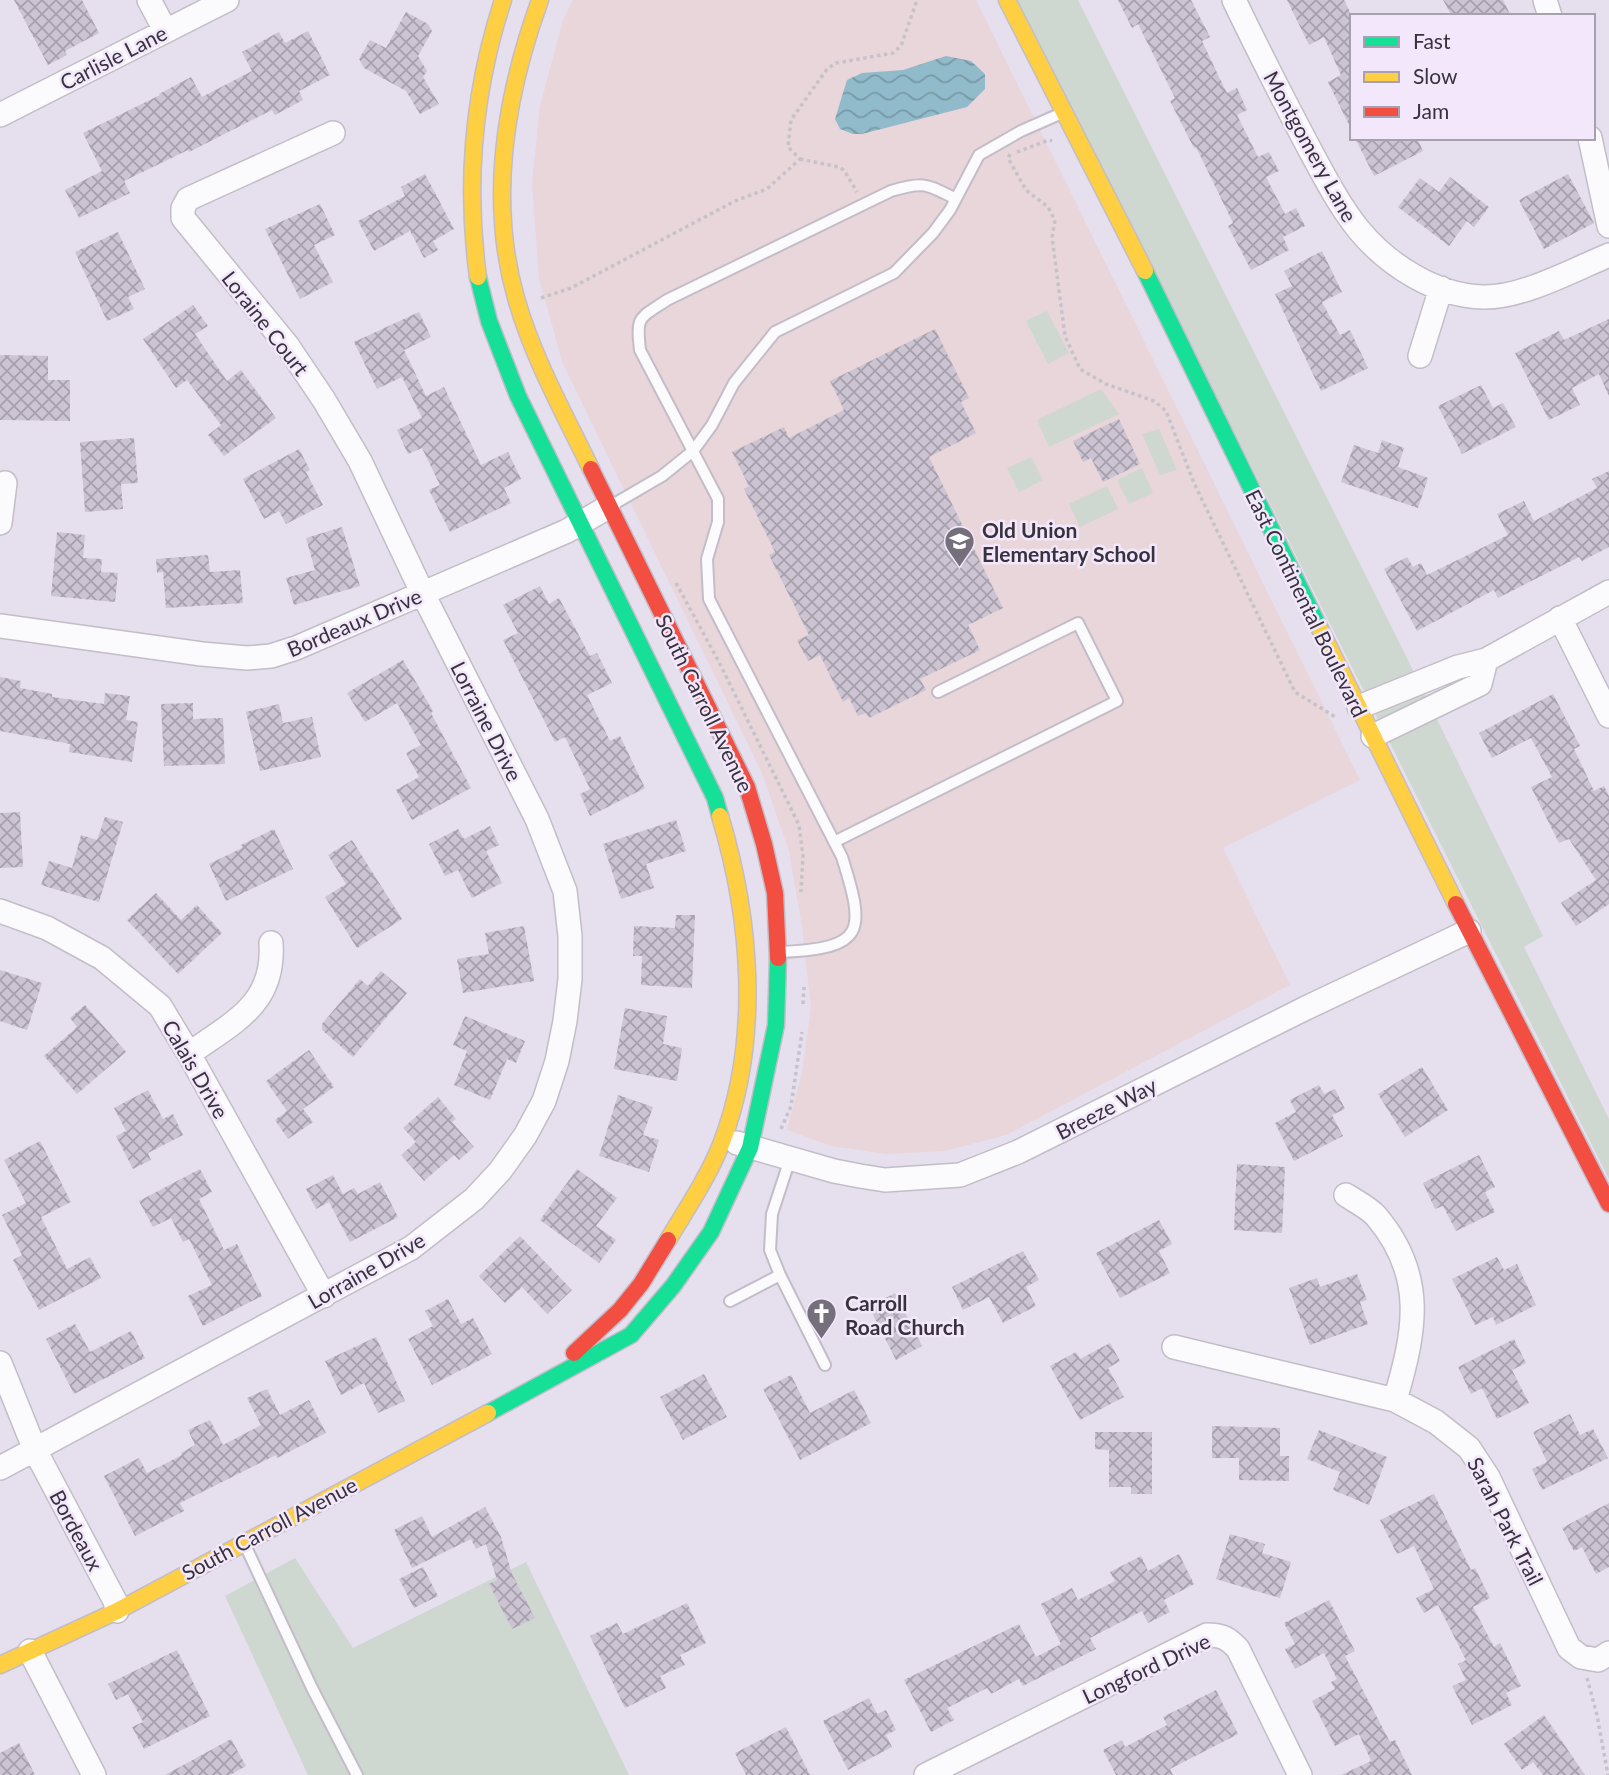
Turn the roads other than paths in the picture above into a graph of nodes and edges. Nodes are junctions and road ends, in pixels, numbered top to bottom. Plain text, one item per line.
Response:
1 (149, 0) edge
2 (227, 0) edge
3 (503, 0) edge
4 (1007, 0) edge
5 (1234, 0) edge
6 (538, 1) edge
7 (165, 30) junction
8 (1065, 112) junction
9 (0, 115) edge
10 (333, 133) dead end
11 (1590, 140) edge
12 (956, 199) junction
13 (1609, 226) edge
14 (1609, 255) edge
15 (1441, 288) junction
16 (1420, 356) dead end
17 (693, 451) junction
18 (5, 483) dead end
19 (608, 507) junction
20 (0, 523) edge
21 (581, 523) junction
22 (1609, 592) edge
23 (423, 594) junction
24 (1560, 618) junction
25 (0, 626) edge
26 (1486, 660) junction
27 (938, 692) dead end
28 (1352, 715) junction
29 (1609, 716) edge
30 (1373, 736) junction
31 (834, 842) junction
32 (0, 911) edge
33 (1469, 931) junction
34 (271, 943) dead end
35 (762, 952) junction
36 (189, 1054) junction
37 (724, 1138) junction
38 (750, 1147) junction
39 (790, 1159) junction
40 (1346, 1195) dead end
41 (1609, 1205) edge
42 (780, 1275) junction
43 (324, 1296) junction
44 (730, 1301) dead end
45 (1174, 1347) dead end
46 (0, 1363) edge
47 (825, 1365) dead end
48 (537, 1388) junction
49 (1395, 1401) junction
50 (35, 1450) junction
51 (0, 1468) edge
52 (244, 1542) junction
53 (117, 1611) junction
54 (30, 1651) junction
55 (1609, 1653) edge
56 (0, 1665) edge
57 (94, 1775) edge
58 (356, 1775) edge
59 (926, 1775) edge
60 (1300, 1775) edge

1 - 7 street
2 - 7 street, Carlisle Lane
3 - 21 main road, South Carroll Avenue
4 - 8 main road, East Continental Boulevard
5 - 15 street, Montgomery Lane
6 - 19 main road, South Carroll Avenue
7 - 9 street, Carlisle Lane
8 - 12 lane
8 - 28 main road, East Continental Boulevard
10 - 23 street, Loraine Court
11 - 13 street
12 - 17 lane
12 - 17 lane
14 - 15 street, Montgomery Lane
15 - 16 street
17 - 19 lane
17 - 31 lane
18 - 20 street
19 - 21 street, Bordeaux Drive
19 - 35 main road, South Carroll Avenue
21 - 23 street, Bordeaux Drive
21 - 35 main road, South Carroll Avenue
22 - 24 street
23 - 25 street, Bordeaux Drive
23 - 43 street, Lorraine Drive
24 - 26 street
24 - 29 street
26 - 28 street
26 - 30 street
27 - 31 lane
28 - 30 main road, East Continental Boulevard
30 - 33 main road, East Continental Boulevard
31 - 35 lane
32 - 36 street, Calais Drive
33 - 39 street, Breeze Way
33 - 41 main road, East Continental Boulevard
34 - 36 street
35 - 37 main road, South Carroll Avenue
35 - 38 main road, South Carroll Avenue
36 - 43 street, Calais Drive
37 - 38 street, Breeze Way
37 - 48 main road, South Carroll Avenue
38 - 39 street, Breeze Way
38 - 48 main road, South Carroll Avenue
39 - 42 lane
40 - 49 street
42 - 44 lane
42 - 47 lane
43 - 50 street, Lorraine Drive
45 - 49 street, Sarah Park Trail
46 - 50 street, Bordeaux
48 - 52 main road, South Carroll Avenue
49 - 55 street, Sarah Park Trail
50 - 51 street, Lorraine Drive
50 - 53 street, Bordeaux
52 - 53 main road, South Carroll Avenue
52 - 58 lane
53 - 54 main road, South Carroll Avenue
54 - 56 main road, South Carroll Avenue
54 - 57 street
59 - 60 street, Longford Drive

